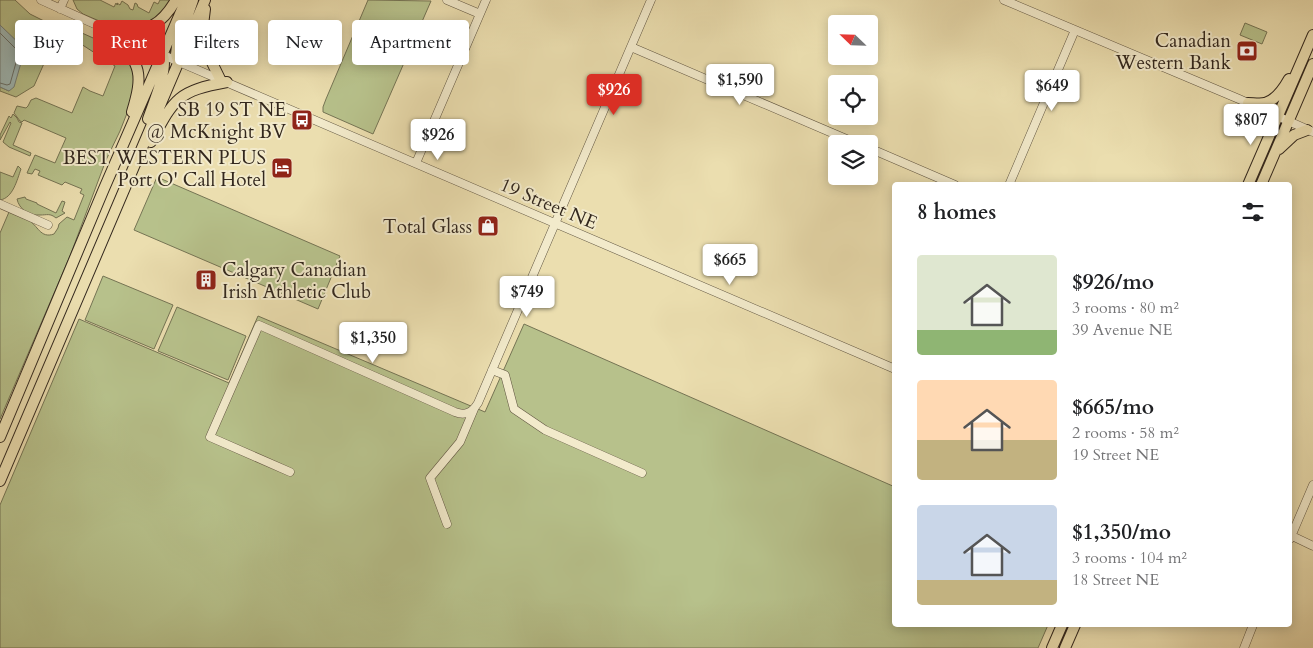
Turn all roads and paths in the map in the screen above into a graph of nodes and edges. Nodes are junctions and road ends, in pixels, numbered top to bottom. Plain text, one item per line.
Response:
1 (41, 0) edge
2 (64, 0) edge
3 (176, 0) edge
4 (186, 0) edge
5 (194, 0) edge
6 (206, 0) edge
7 (447, 0) edge
8 (486, 0) edge
9 (651, 0) edge
10 (1004, 0) edge
11 (60, 9) junction
12 (480, 14) junction
13 (161, 20) edge
14 (187, 20) edge
15 (197, 20) edge
16 (93, 24) edge
17 (1075, 30) junction
18 (1313, 35) edge
19 (631, 47) junction
20 (165, 50) edge
21 (1306, 50) junction
22 (1313, 64) edge
23 (136, 65) edge
24 (159, 65) edge
25 (165, 65) edge
26 (177, 65) edge
27 (185, 65) edge
28 (223, 81) junction
29 (1248, 103) junction
30 (1277, 116) junction
31 (1288, 121) junction
32 (1310, 131) edge
33 (837, 135) edge
34 (878, 152) edge
35 (1274, 156) junction
36 (416, 163) junction
37 (135, 165) junction
38 (948, 182) edge
39 (1010, 182) edge
40 (1249, 182) edge
41 (1262, 182) edge
42 (103, 190) junction
43 (124, 191) junction
44 (0, 204) edge
45 (556, 223) junction
46 (48, 225) dead end
47 (892, 368) edge
48 (492, 370) junction
49 (476, 406) junction
50 (0, 437) edge
51 (290, 472) dead end
52 (642, 473) dead end
53 (0, 481) edge
54 (1313, 485) edge
55 (447, 524) dead end
56 (1292, 532) edge
57 (1292, 538) edge
58 (1313, 546) edge
59 (1061, 627) edge
60 (1074, 627) edge
61 (1252, 627) edge
62 (1052, 648) edge
63 (1065, 648) edge
64 (1244, 648) edge

1 - 11 street, 19 Street NE
2 - 11 street
3 - 13 main road
4 - 20 main road
5 - 14 main road
6 - 15 main road
6 - 28 main road
7 - 12 street
8 - 12 street
9 - 19 street
10 - 17 street
11 - 16 street, 19 Street NE
12 - 36 street
17 - 29 street
17 - 39 street
18 - 21 main road
19 - 33 street
19 - 45 street
21 - 29 main road
21 - 30 main road
22 - 31 main road
23 - 42 main road
24 - 42 main road
25 - 37 main road
26 - 37 main road
27 - 28 street, 19 Street NE
28 - 36 street, 19 Street NE
28 - 43 main road
29 - 30 street
30 - 31 street
30 - 40 main road
31 - 32 street
31 - 35 main road
32 - 35 main road
34 - 38 street
35 - 41 main road
36 - 45 street, 19 Street NE
37 - 43 main road
42 - 50 main road
43 - 53 main road
44 - 46 street
45 - 47 street, 19 Street NE
45 - 48 street
48 - 49 street
48 - 52 street
49 - 51 street
49 - 55 street
54 - 56 street
57 - 58 street
59 - 62 main road
60 - 63 main road
61 - 64 street

